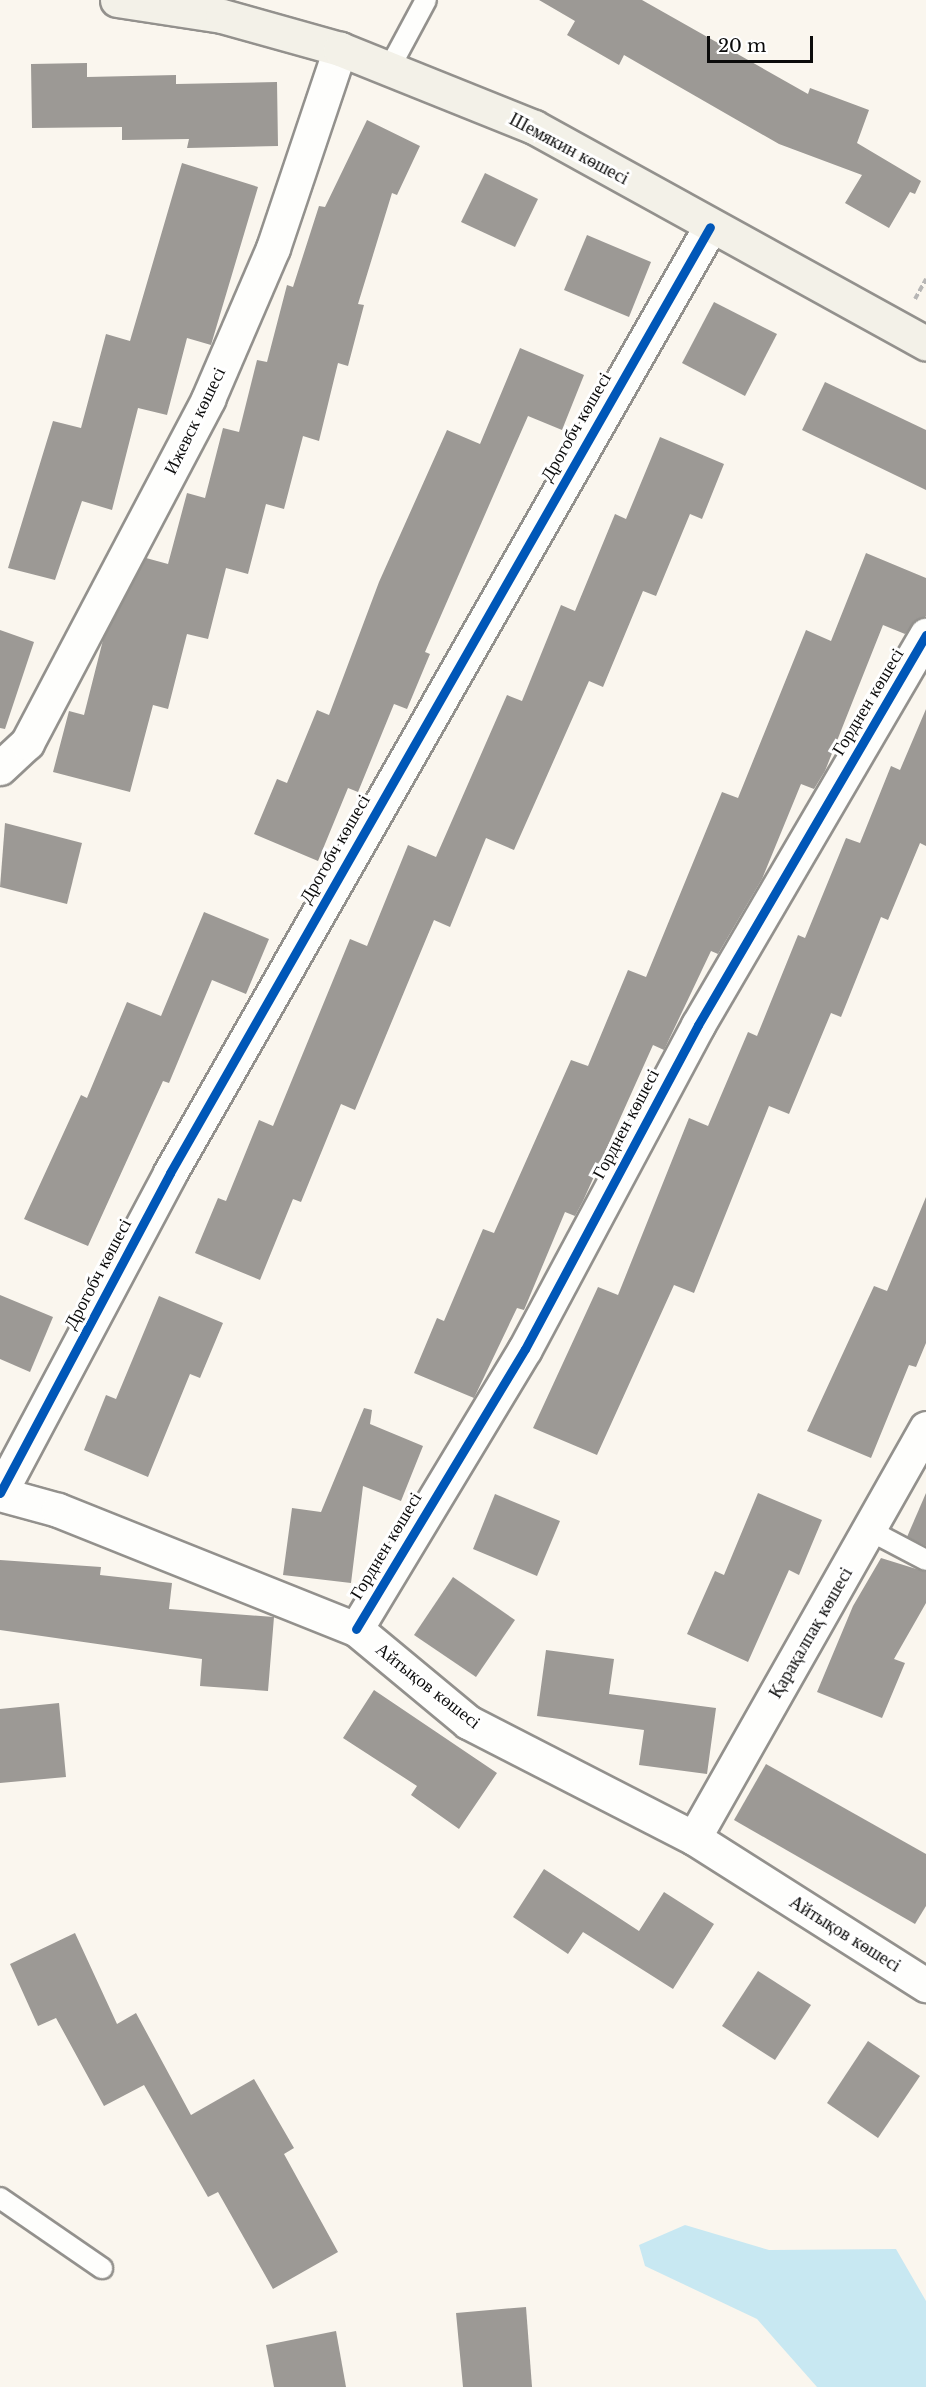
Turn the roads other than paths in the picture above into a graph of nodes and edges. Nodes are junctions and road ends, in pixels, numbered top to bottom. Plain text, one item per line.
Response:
1 (117, 0) edge
2 (426, 0) edge
3 (340, 49) junction
4 (389, 69) junction
5 (710, 227) junction
6 (926, 344) edge
7 (926, 635) edge
8 (0, 768) edge
9 (926, 1428) edge
10 (0, 1494) edge
11 (869, 1530) junction
12 (926, 1560) edge
13 (356, 1629) junction
14 (694, 1838) junction
15 (926, 1985) edge
16 (0, 2198) edge
17 (102, 2268) dead end

1 - 3 main road, Шемякин көшесі
2 - 4 lane
3 - 4 main road, Шемякин көшесі
3 - 8 street, Ижевск көшесі
4 - 5 main road, Шемякин көшесі
5 - 6 main road, Шемякин көшесі
5 - 10 street, Дрогобч көшесі
7 - 13 street, Горднен көшесі
9 - 11 street, Қарақалпақ көшесі
10 - 13 street, Айтықов көшесі
11 - 12 lane
11 - 14 street, Қарақалпақ көшесі
13 - 14 street, Айтықов көшесі
14 - 15 street, Айтықов көшесі
16 - 17 lane

